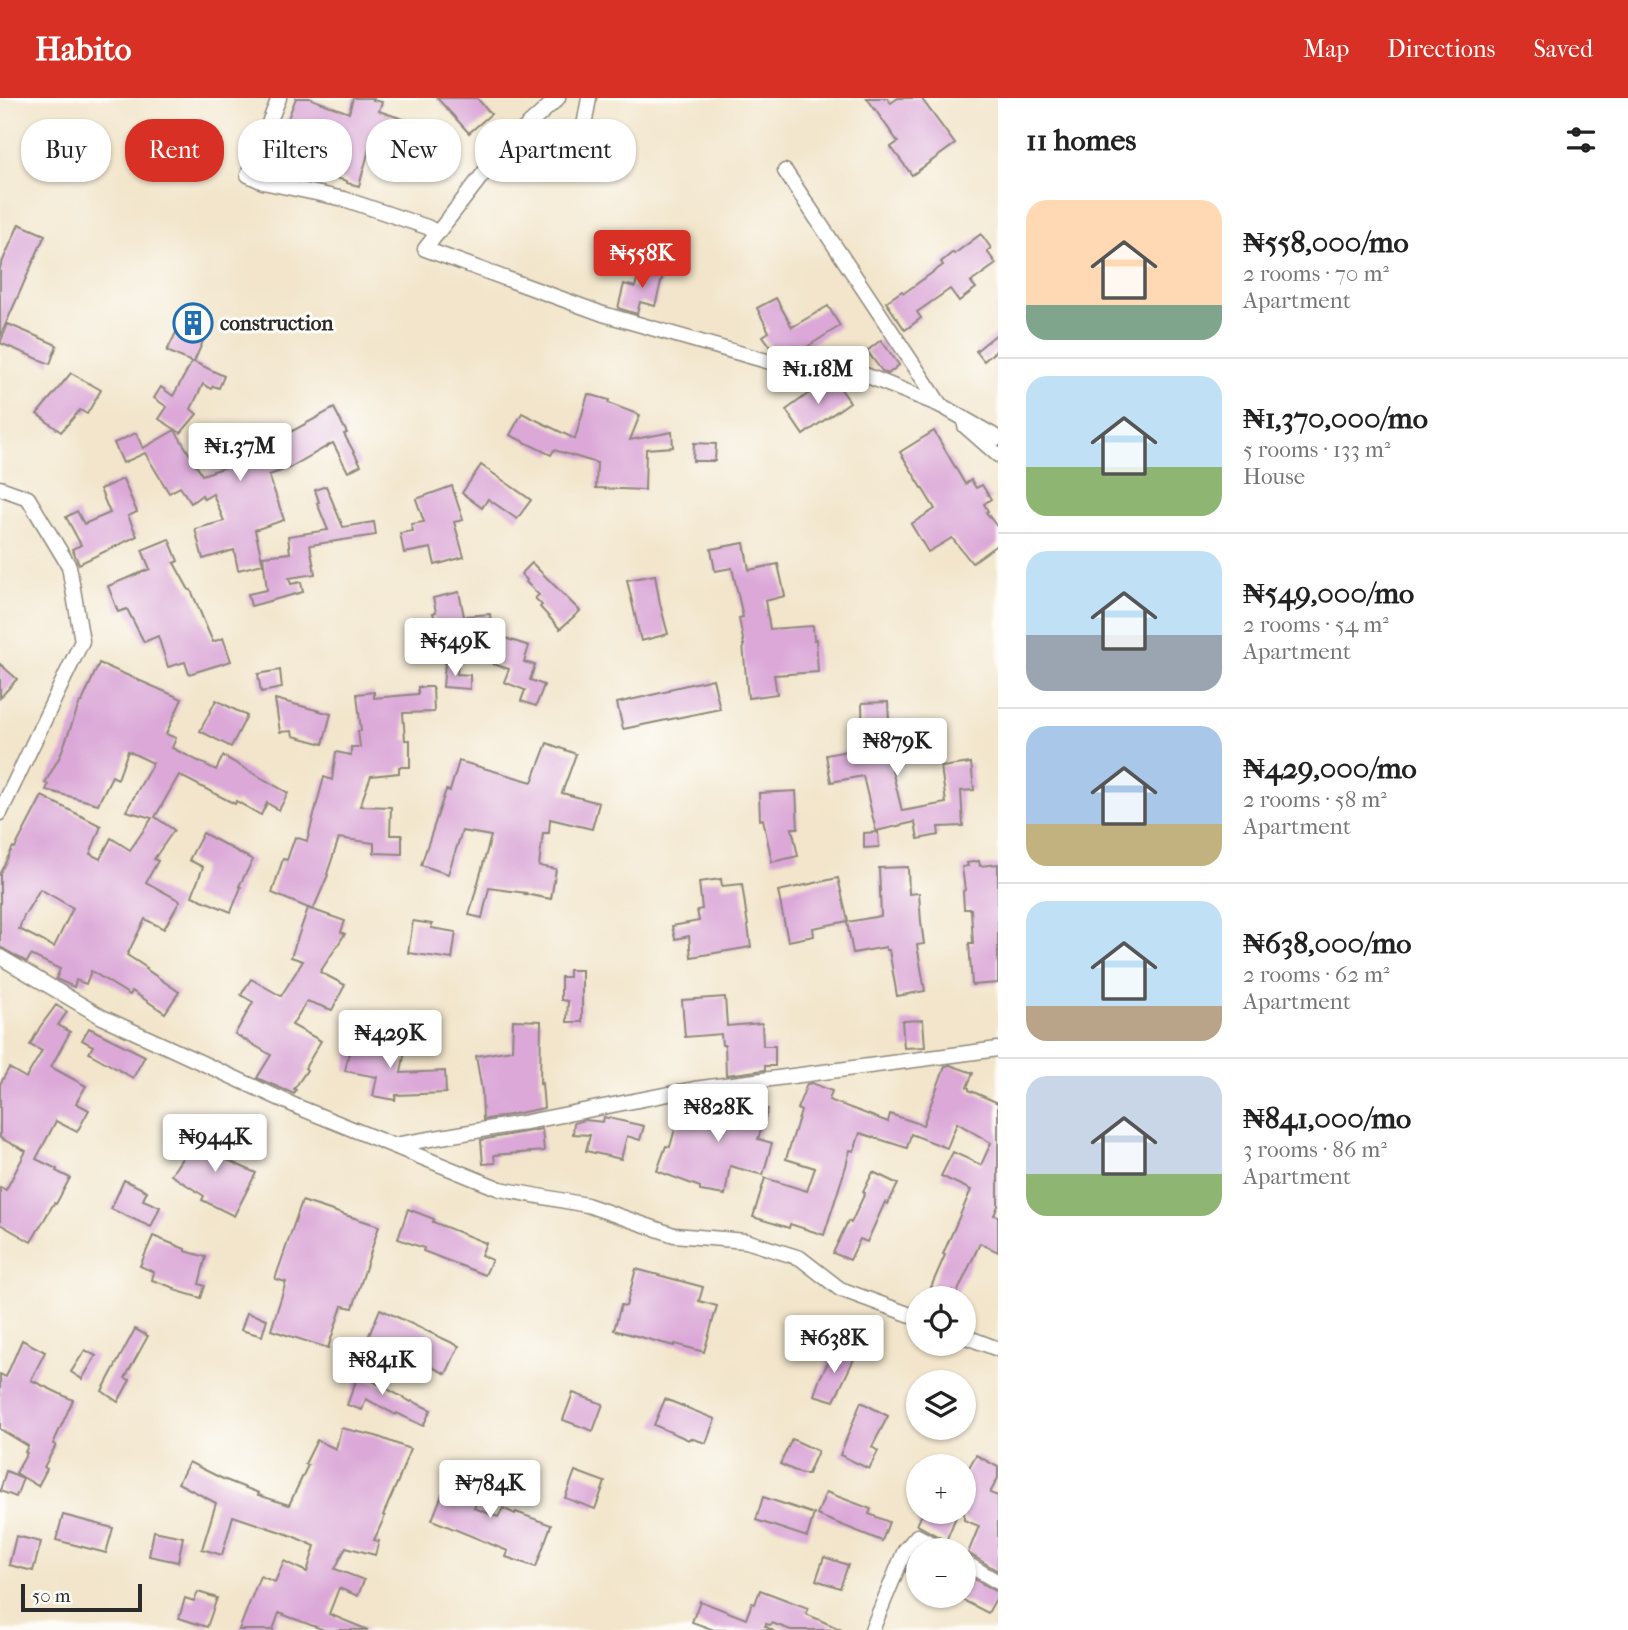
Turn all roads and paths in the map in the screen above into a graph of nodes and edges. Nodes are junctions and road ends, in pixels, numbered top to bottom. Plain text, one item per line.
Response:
1 (279, 98) edge
2 (558, 98) edge
3 (589, 98) edge
4 (585, 119) edge
5 (785, 171) dead end
6 (438, 233) junction
7 (940, 405) junction
8 (998, 438) edge
9 (998, 455) edge
10 (0, 488) edge
11 (0, 813) edge
12 (0, 957) edge
13 (998, 1049) edge
14 (394, 1146) junction
15 (906, 1313) edge
16 (976, 1341) edge
17 (998, 1349) edge
18 (906, 1549) edge
19 (976, 1569) edge
20 (998, 1581) edge
21 (872, 1630) edge

1 - 6 street
2 - 6 street
3 - 4 street
5 - 7 street
6 - 7 street
7 - 8 street
7 - 9 street
10 - 11 street
12 - 14 street
13 - 14 street
14 - 15 street
16 - 17 street
18 - 21 street
19 - 20 street

